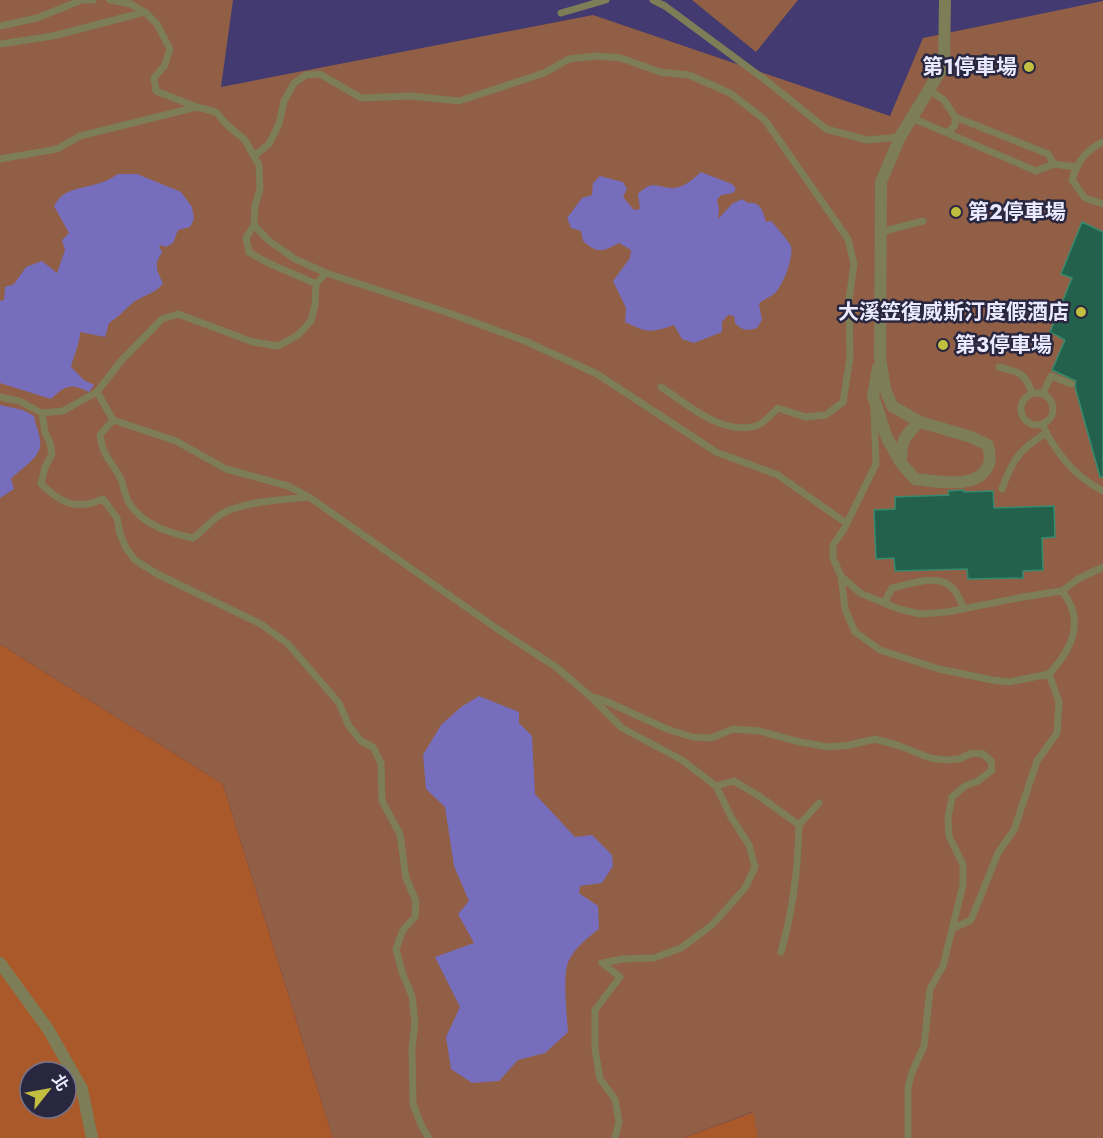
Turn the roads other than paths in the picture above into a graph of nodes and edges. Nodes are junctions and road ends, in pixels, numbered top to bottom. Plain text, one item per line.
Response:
1 (93, 0) edge
2 (110, 0) edge
3 (606, 0) edge
4 (653, 0) edge
5 (945, 0) edge
6 (667, 3) edge
7 (145, 12) junction
8 (561, 13) dead end
9 (0, 26) edge
10 (0, 44) edge
11 (929, 90) junction
12 (197, 107) junction
13 (955, 117) junction
14 (912, 118) junction
15 (948, 134) junction
16 (900, 137) junction
17 (1103, 142) edge
18 (254, 156) junction
19 (0, 159) edge
20 (1054, 164) junction
21 (1076, 167) junction
22 (1103, 204) edge
23 (922, 221) dead end
24 (254, 225) junction
25 (881, 232) junction
26 (326, 273) junction
27 (316, 284) junction
28 (880, 357) junction
29 (999, 367) dead end
30 (1071, 384) dead end
31 (661, 387) dead end
32 (97, 392) junction
33 (1032, 393) junction
34 (1043, 393) junction
35 (873, 396) junction
36 (0, 397) edge
37 (42, 413) junction
38 (113, 420) junction
39 (920, 422) junction
40 (1042, 424) junction
41 (1046, 434) junction
42 (900, 463) junction
43 (1002, 489) dead end
44 (1103, 491) edge
45 (309, 496) junction
46 (846, 523) junction
47 (1103, 567) edge
48 (841, 576) junction
49 (1062, 591) junction
50 (884, 603) junction
51 (964, 609) junction
52 (1049, 674) junction
53 (591, 697) junction
54 (716, 786) junction
55 (819, 802) dead end
56 (799, 825) junction
57 (952, 929) junction
58 (781, 952) dead end
59 (0, 963) edge
60 (92, 1138) edge
61 (429, 1138) edge
62 (615, 1138) edge
63 (908, 1138) edge

1 - 9 lane
2 - 7 lane
3 - 8 lane
4 - 6 lane
5 - 11 street
6 - 16 lane
7 - 10 lane
7 - 12 lane
11 - 13 lane
11 - 14 street
12 - 18 lane
12 - 19 lane
13 - 15 lane
13 - 20 lane
14 - 15 lane
14 - 16 street
15 - 20 lane
16 - 25 street
17 - 21 lane
18 - 24 lane
18 - 31 lane
20 - 21 lane
21 - 22 lane
23 - 25 lane
24 - 26 lane
24 - 27 lane
25 - 28 street
26 - 27 lane
26 - 46 lane
27 - 32 lane
28 - 35 street
28 - 39 street
29 - 33 lane
30 - 34 lane
32 - 37 lane
32 - 38 lane
33 - 34 lane
33 - 40 lane
34 - 40 lane
35 - 42 street
35 - 46 lane
36 - 37 lane
37 - 61 lane
38 - 45 lane
38 - 45 lane
39 - 42 street
39 - 42 street
40 - 41 lane
41 - 43 lane
41 - 44 lane
45 - 53 lane
46 - 48 lane
47 - 49 lane
48 - 50 lane
48 - 52 lane
49 - 51 lane
49 - 52 lane
50 - 51 lane
50 - 51 lane
52 - 57 lane
53 - 54 lane
53 - 57 lane
54 - 56 lane
54 - 62 lane
55 - 56 lane
56 - 58 lane
57 - 63 lane
59 - 60 street

